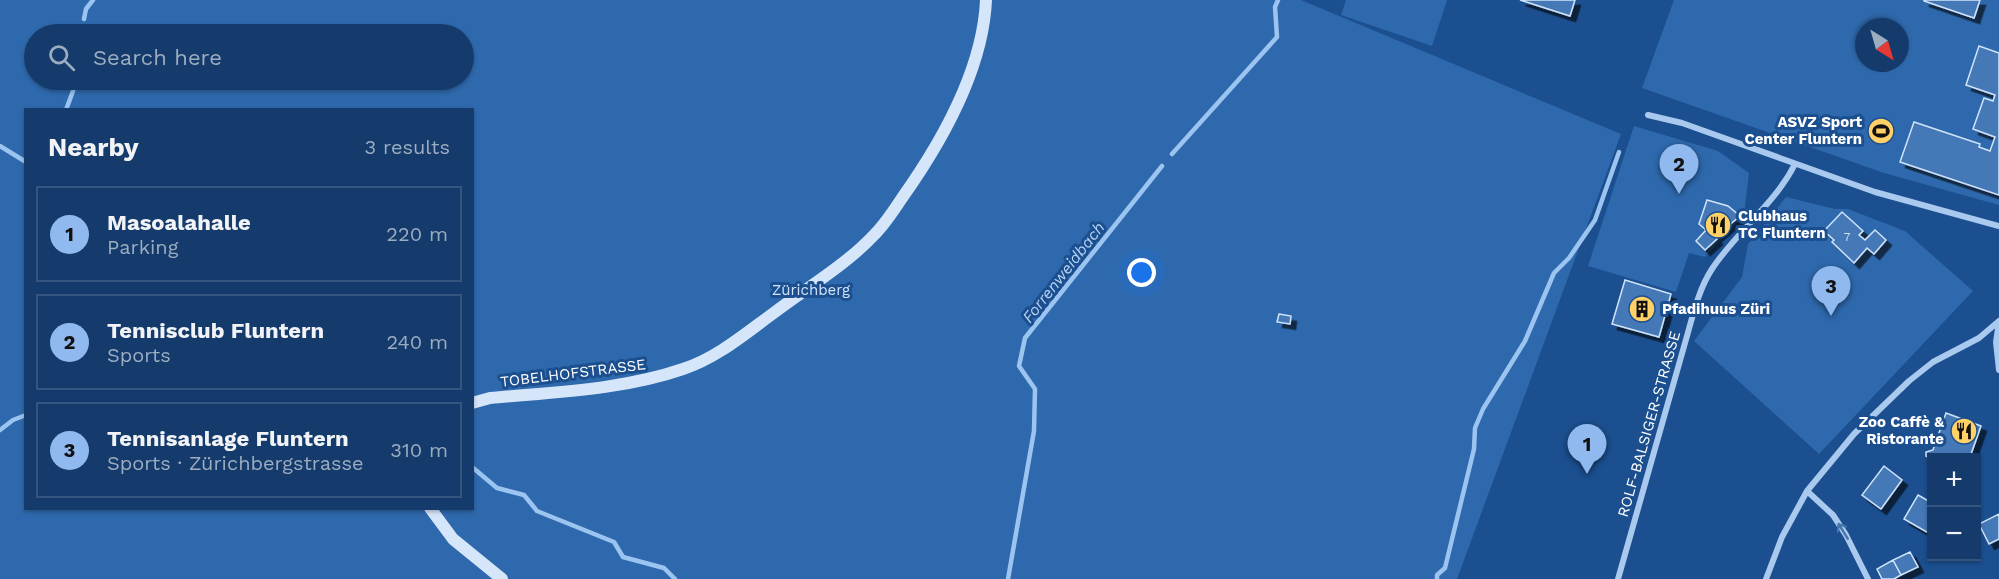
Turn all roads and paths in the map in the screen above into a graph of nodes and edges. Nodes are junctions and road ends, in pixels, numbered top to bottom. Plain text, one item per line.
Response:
1 (986, 0) edge
2 (1648, 115) dead end
3 (1795, 164) junction
4 (1999, 226) edge
5 (1999, 321) edge
6 (1999, 370) edge
7 (474, 402) edge
8 (1807, 491) junction
9 (430, 510) edge
10 (502, 579) edge
11 (1618, 579) edge
12 (1766, 579) edge
13 (1868, 579) edge

1 - 7 main road, TOBELHOFSTRASSE
2 - 3 street
3 - 4 street
3 - 11 street, ROLF-BALSIGER-STRASSE
5 - 6 street
5 - 8 street
8 - 12 street
13 -> 8 street
9 - 10 main road

